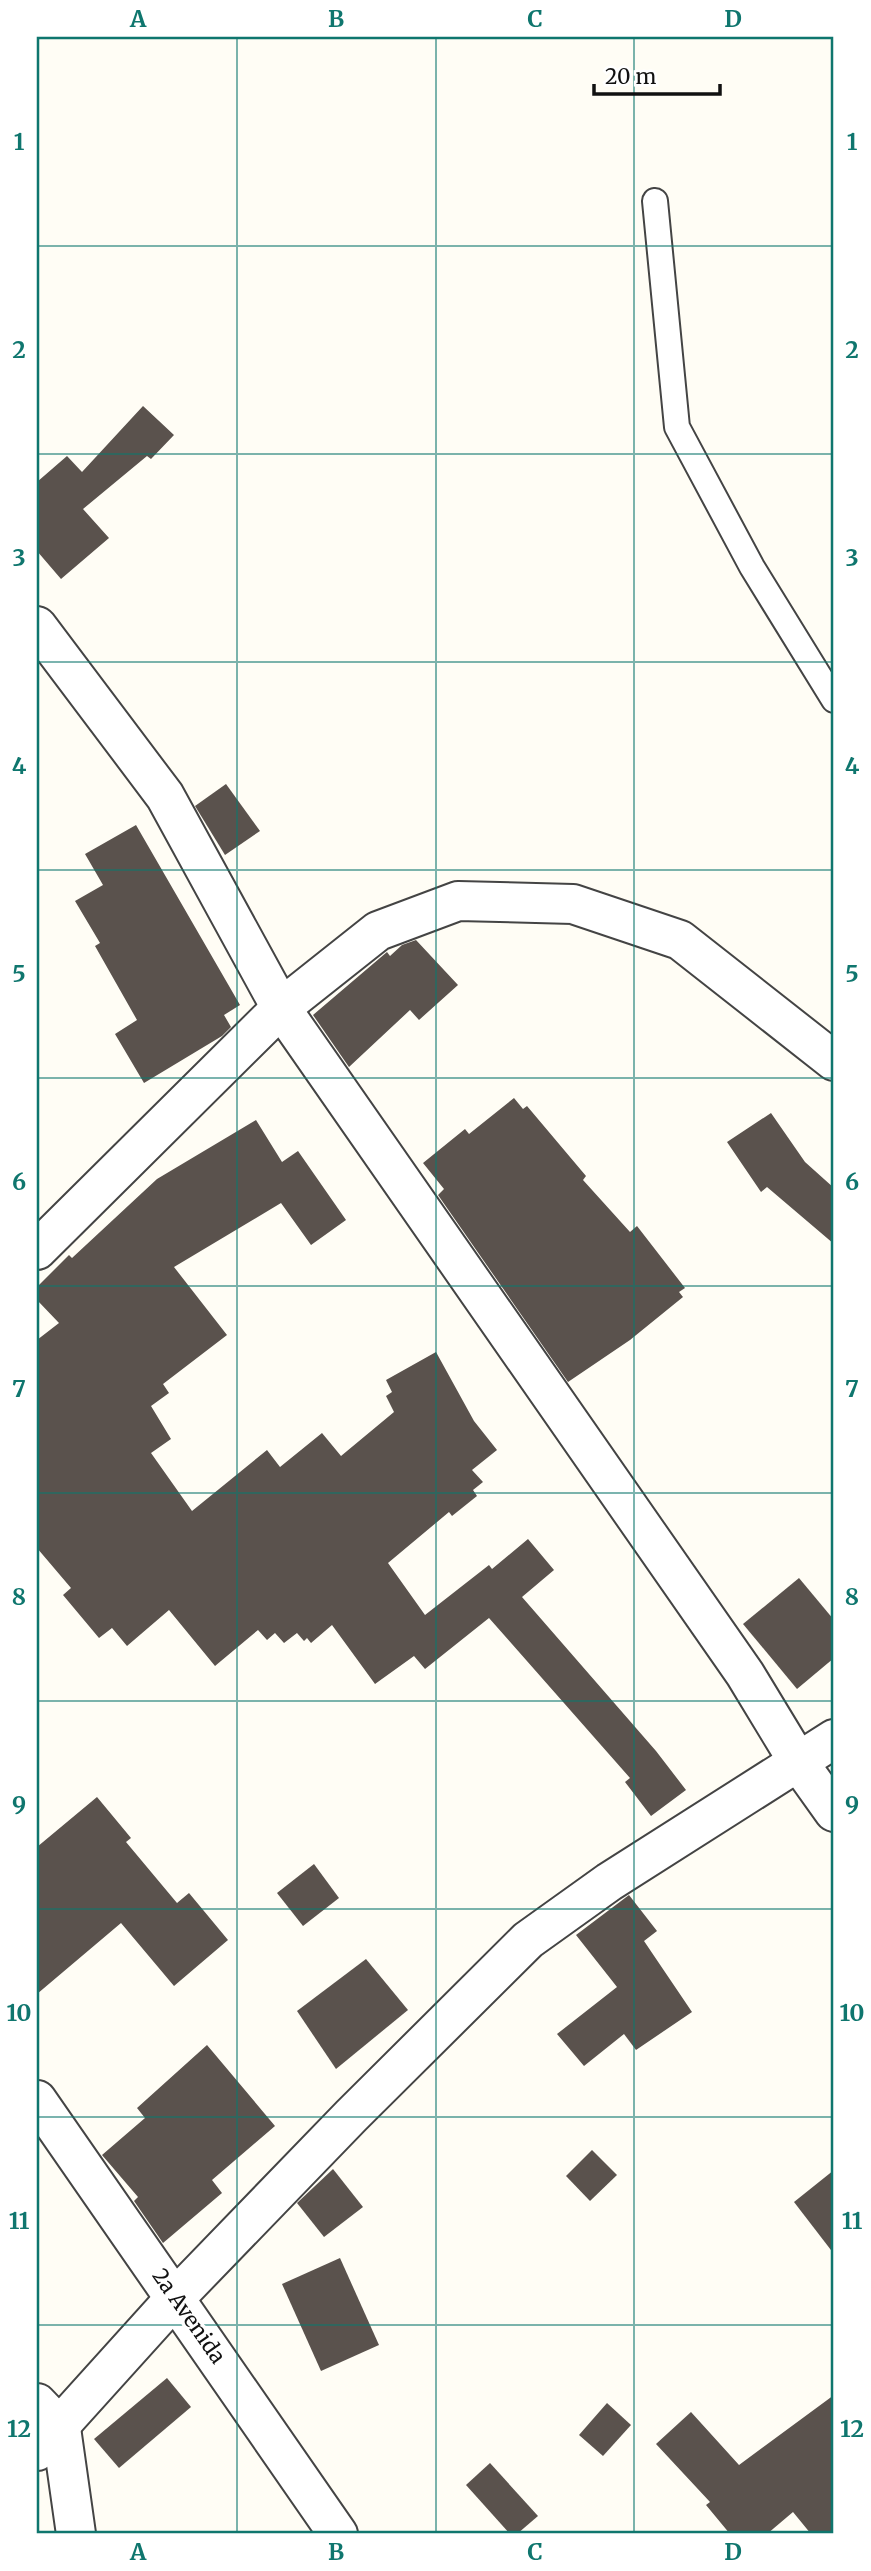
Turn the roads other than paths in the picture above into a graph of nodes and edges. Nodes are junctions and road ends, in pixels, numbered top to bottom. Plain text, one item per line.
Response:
1 (655, 201) dead end
2 (37, 626) edge
3 (834, 700) edge
4 (281, 1008) junction
5 (834, 1061) edge
6 (37, 1250) edge
7 (834, 1740) edge
8 (799, 1763) junction
9 (834, 1812) edge
10 (37, 2101) edge
11 (176, 2297) junction
12 (45, 2428) edge
13 (76, 2534) edge
14 (338, 2534) edge

1 - 3 lane
2 - 4 street
4 - 5 street
4 - 6 street
4 - 8 street
7 - 8 street
8 - 9 street
8 - 11 street
10 - 11 street, 2a Avenida
11 - 12 street
11 - 14 street, 2a Avenida
12 - 13 street

